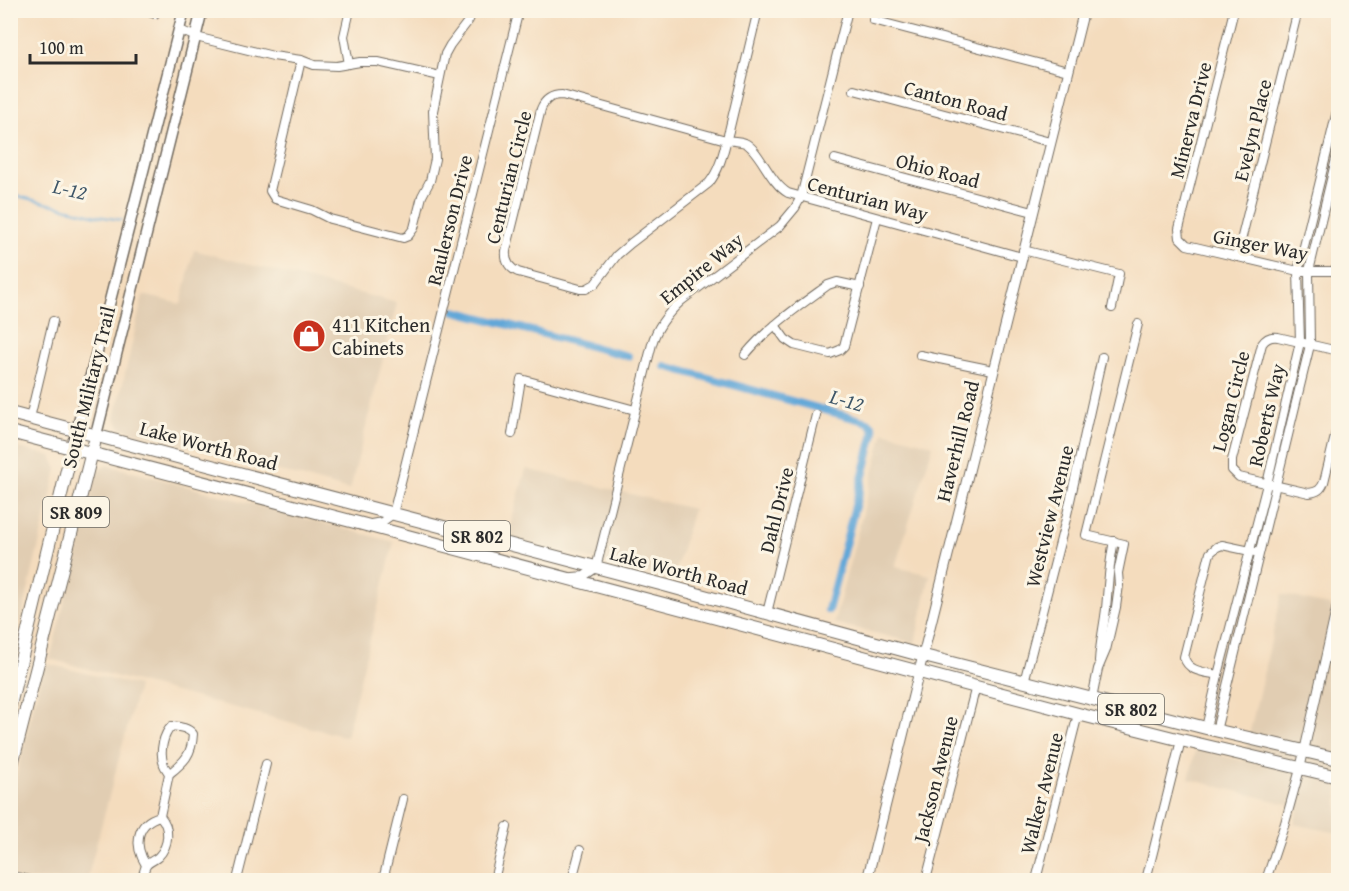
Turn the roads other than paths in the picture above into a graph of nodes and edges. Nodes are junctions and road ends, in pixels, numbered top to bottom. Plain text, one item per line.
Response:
1 (143, 10) edge
2 (184, 10) edge
3 (202, 10) edge
4 (350, 10) edge
5 (473, 10) edge
6 (519, 10) edge
7 (758, 10) edge
8 (848, 10) edge
9 (1084, 10) edge
10 (1234, 10) edge
11 (1298, 10) edge
12 (156, 14) dead end
13 (873, 20) dead end
14 (180, 30) junction
15 (196, 37) junction
16 (301, 60) junction
17 (349, 64) junction
18 (1068, 71) junction
19 (440, 76) junction
20 (854, 90) dead end
21 (1338, 106) edge
22 (726, 140) junction
23 (1050, 142) junction
24 (1338, 151) edge
25 (835, 159) dead end
26 (801, 197) junction
27 (1033, 212) junction
28 (877, 218) junction
29 (1180, 238) joint
30 (1022, 253) junction
31 (1237, 257) junction
32 (1298, 271) junction
33 (1309, 271) junction
34 (1338, 272) edge
35 (860, 287) junction
36 (1112, 308) dead end
37 (53, 321) dead end
38 (1138, 324) dead end
39 (775, 325) junction
40 (1300, 342) junction
41 (1310, 345) junction
42 (1338, 351) edge
43 (745, 355) dead end
44 (920, 355) dead end
45 (1102, 357) dead end
46 (993, 370) junction
47 (635, 410) junction
48 (10, 413) edge
49 (816, 415) dead end
50 (30, 418) junction
51 (1338, 424) edge
52 (77, 430) junction
53 (10, 432) edge
54 (512, 434) dead end
55 (96, 435) junction
56 (73, 447) junction
57 (92, 452) junction
58 (1267, 484) junction
59 (1276, 486) junction
60 (393, 514) junction
61 (366, 525) junction
62 (1114, 542) junction
63 (1250, 550) junction
64 (1260, 553) junction
65 (596, 568) junction
66 (566, 578) junction
67 (1338, 601) edge
68 (767, 613) junction
69 (26, 642) junction
70 (924, 656) junction
71 (1098, 669) junction
72 (920, 672) junction
73 (1218, 675) junction
74 (1024, 682) junction
75 (976, 686) junction
76 (1092, 699) junction
77 (10, 705) edge
78 (1118, 706) junction
79 (1078, 714) junction
80 (1211, 730) junction
81 (1181, 740) junction
82 (1304, 751) junction
83 (14, 757) junction
84 (1338, 759) edge
85 (266, 764) dead end
86 (1300, 769) junction
87 (10, 772) edge
88 (170, 774) junction
89 (1338, 777) edge
90 (403, 799) dead end
91 (160, 816) junction
92 (507, 827) dead end
93 (580, 850) dead end
94 (146, 865) junction
95 (10, 876) edge
96 (28, 880) edge
97 (142, 880) edge
98 (237, 880) edge
99 (383, 880) edge
100 (494, 880) edge
101 (572, 880) edge
102 (867, 880) edge
103 (926, 880) edge
104 (1036, 880) edge
105 (1146, 880) edge
106 (1266, 880) edge

1 - 12 street
2 - 14 main road, South Military Trail
3 - 15 main road, South Military Trail
4 - 17 street
5 - 19 street
6 - 60 street, Raulerson Drive
7 - 22 street
8 - 26 street, Empire Way
9 - 18 street, Haverhill Road
10 - 29 street, Minerva Drive
11 - 31 street, Evelyn Place
13 - 18 street
14 - 15 street
14 - 52 main road, South Military Trail
15 - 16 street
15 - 55 main road, South Military Trail
16 - 17 street
16 - 19 street
17 - 19 street
18 - 23 street, Haverhill Road
20 - 23 street, Canton Road
21 - 32 street, Roberts Way
22 - 22 street, Centurian Circle
22 - 26 street, Centurian Way
23 - 27 street, Haverhill Road
24 - 33 street, Roberts Way
25 - 27 street, Ohio Road
26 - 28 street, Centurian Way
26 - 47 street, Empire Way
27 - 30 street, Haverhill Road
28 - 30 street, Centurian Way
28 - 35 street
29 - 31 street, Ginger Way
30 - 36 street, Centurian Way
30 - 46 street, Haverhill Road
31 - 32 street, Ginger Way
32 - 33 street, Ginger Way
32 - 40 street, Roberts Way
33 - 34 street, Ginger Way
33 - 41 street, Roberts Way
35 - 39 street
35 - 39 street
37 - 50 street
38 - 62 street
39 - 43 street
40 - 41 street
40 - 58 street, Roberts Way
40 - 58 street, Logan Circle
41 - 42 street
41 - 59 street, Roberts Way
44 - 46 street
45 - 74 street, Westview Avenue
46 - 70 street, Haverhill Road
47 - 54 street
47 - 65 street, Empire Way
48 - 50 main road, Lake Worth Road / SR 802
49 - 68 street, Dahl Drive
50 - 52 main road, Lake Worth Road / SR 802
51 - 59 street
52 - 55 main road, Lake Worth Road / SR 802
52 - 56 main road, South Military Trail / SR 809
53 - 56 main road, Lake Worth Road / SR 802
55 - 57 main road, South Military Trail / SR 809
55 - 60 main road, Lake Worth Road / SR 802
56 - 57 main road, Lake Worth Road / SR 802
56 - 69 main road, South Military Trail / SR 809
57 - 61 main road, Lake Worth Road / SR 802
57 - 83 main road, South Military Trail / SR 809
58 - 59 street
58 - 63 street, Roberts Way
59 - 64 street, Roberts Way
60 - 61 street
60 - 65 main road, Lake Worth Road / SR 802
61 - 66 main road, Lake Worth Road / SR 802
62 - 71 street
62 - 71 street
63 - 64 street
63 - 73 street, Roberts Way
63 - 73 street
64 - 80 street, Roberts Way
65 - 66 street
65 - 68 main road, Lake Worth Road / SR 802
66 - 72 main road, Lake Worth Road / SR 802
67 - 82 street
68 - 70 main road, Lake Worth Road / SR 802
69 - 77 main road, South Military Trail / SR 809
69 - 83 main road
70 - 72 street, Haverhill Road
70 - 74 main road, Lake Worth Road / SR 802
71 - 76 street
72 - 75 main road, Lake Worth Road / SR 802
72 - 102 street, Haverhill Road
73 - 80 street, Roberts Way
74 - 76 main road, Lake Worth Road / SR 802
75 - 79 main road, Lake Worth Road / SR 802
75 - 103 street, Jackson Avenue
76 - 78 main road, Lake Worth Road / SR 802
78 - 79 main road
78 - 80 main road, Lake Worth Road / SR 802
79 - 81 main road, Lake Worth Road / SR 802
79 - 104 street, Walker Avenue
80 - 82 main road, Lake Worth Road / SR 802
81 - 86 main road, Lake Worth Road / SR 802
81 - 105 street
82 - 84 main road, Lake Worth Road / SR 802
82 - 86 street
83 - 87 main road, South Military Trail / SR 809
85 - 98 street
86 - 89 main road, Lake Worth Road / SR 802
86 - 106 street
88 - 88 street
88 - 91 street
90 - 99 street
91 - 94 street
91 - 94 street
92 - 100 street
93 - 101 street
94 - 97 street
95 - 96 street

